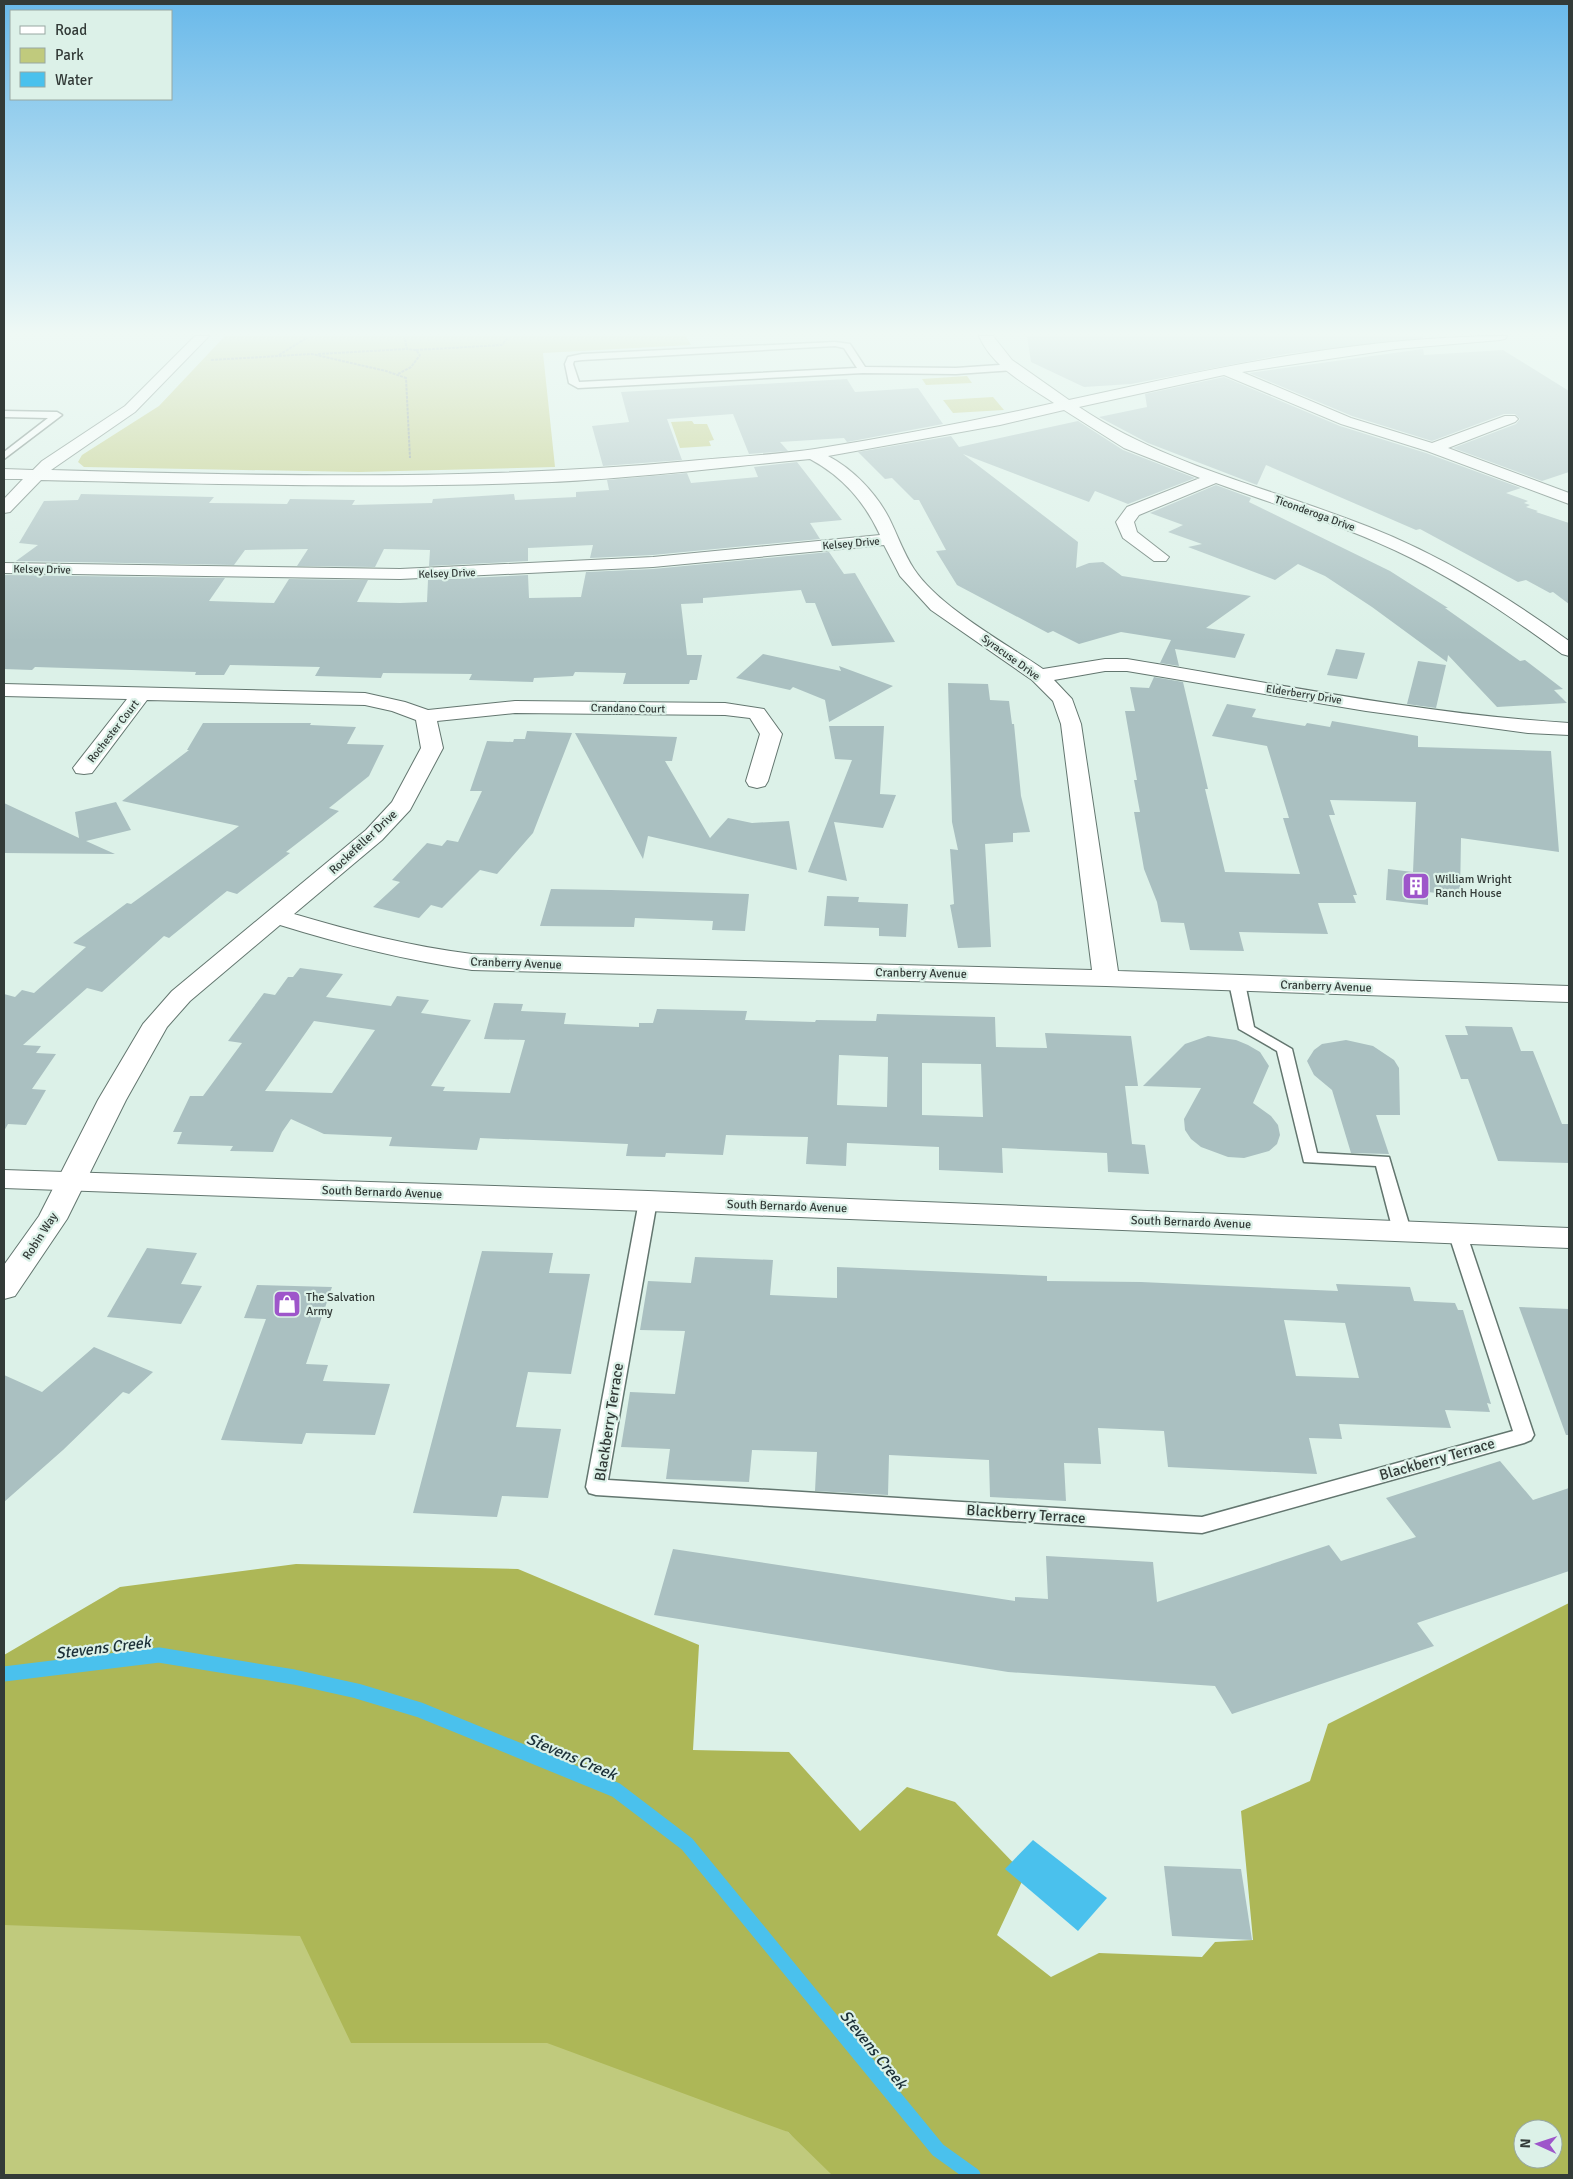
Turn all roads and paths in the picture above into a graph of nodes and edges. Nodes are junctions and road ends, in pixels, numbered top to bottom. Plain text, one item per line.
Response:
1 (28, 438) edge
2 (86, 438) edge
3 (409, 438) edge
4 (903, 438) edge
5 (1121, 438) edge
6 (1400, 438) edge
7 (1461, 438) edge
8 (1433, 448) junction
9 (813, 454) junction
10 (4, 456) edge
11 (4, 474) edge
12 (38, 475) junction
13 (1217, 477) junction
14 (409, 481) junction
15 (1569, 500) edge
16 (4, 508) edge
17 (889, 539) junction
18 (1160, 557) dead end
19 (4, 568) edge
20 (1569, 650) edge
21 (1039, 676) junction
22 (4, 690) edge
23 (142, 693) junction
24 (426, 716) junction
25 (1569, 729) edge
26 (84, 768) dead end
27 (757, 781) dead end
28 (278, 917) junction
29 (1106, 978) junction
30 (1237, 983) junction
31 (1569, 994) edge
32 (4, 1179) edge
33 (71, 1182) junction
34 (648, 1201) junction
35 (1402, 1231) junction
36 (1458, 1235) junction
37 (1569, 1238) edge
38 (4, 1288) edge

1 - 10 lane
2 - 12 street
3 - 14 path
4 - 9 street
5 - 13 street, Ticonderoga Drive
6 - 8 street
7 - 8 street
8 - 15 street
9 - 14 street
9 - 17 street, Syracuse Drive
11 - 12 street
12 - 14 street
12 - 16 street
13 - 18 street
13 - 20 street, Ticonderoga Drive
17 - 19 street, Kelsey Drive
17 - 21 street, Syracuse Drive
21 - 25 street, Elderberry Drive
21 - 29 street, Syracuse Drive
22 - 23 street
23 - 24 street
23 - 26 street, Rochester Court
24 - 27 street, Crandano Court
24 - 28 street, Rockefeller Drive
28 - 29 street, Cranberry Avenue
28 - 33 street, Rockefeller Drive
29 - 30 street, Cranberry Avenue
30 - 31 street, Cranberry Avenue
30 - 35 lane
32 - 33 street, South Bernardo Avenue
33 - 34 street, South Bernardo Avenue
33 - 38 street, Robin Way
34 - 35 street, South Bernardo Avenue
34 - 36 lane, Blackberry Terrace
35 - 36 street, South Bernardo Avenue
36 - 37 street, South Bernardo Avenue

